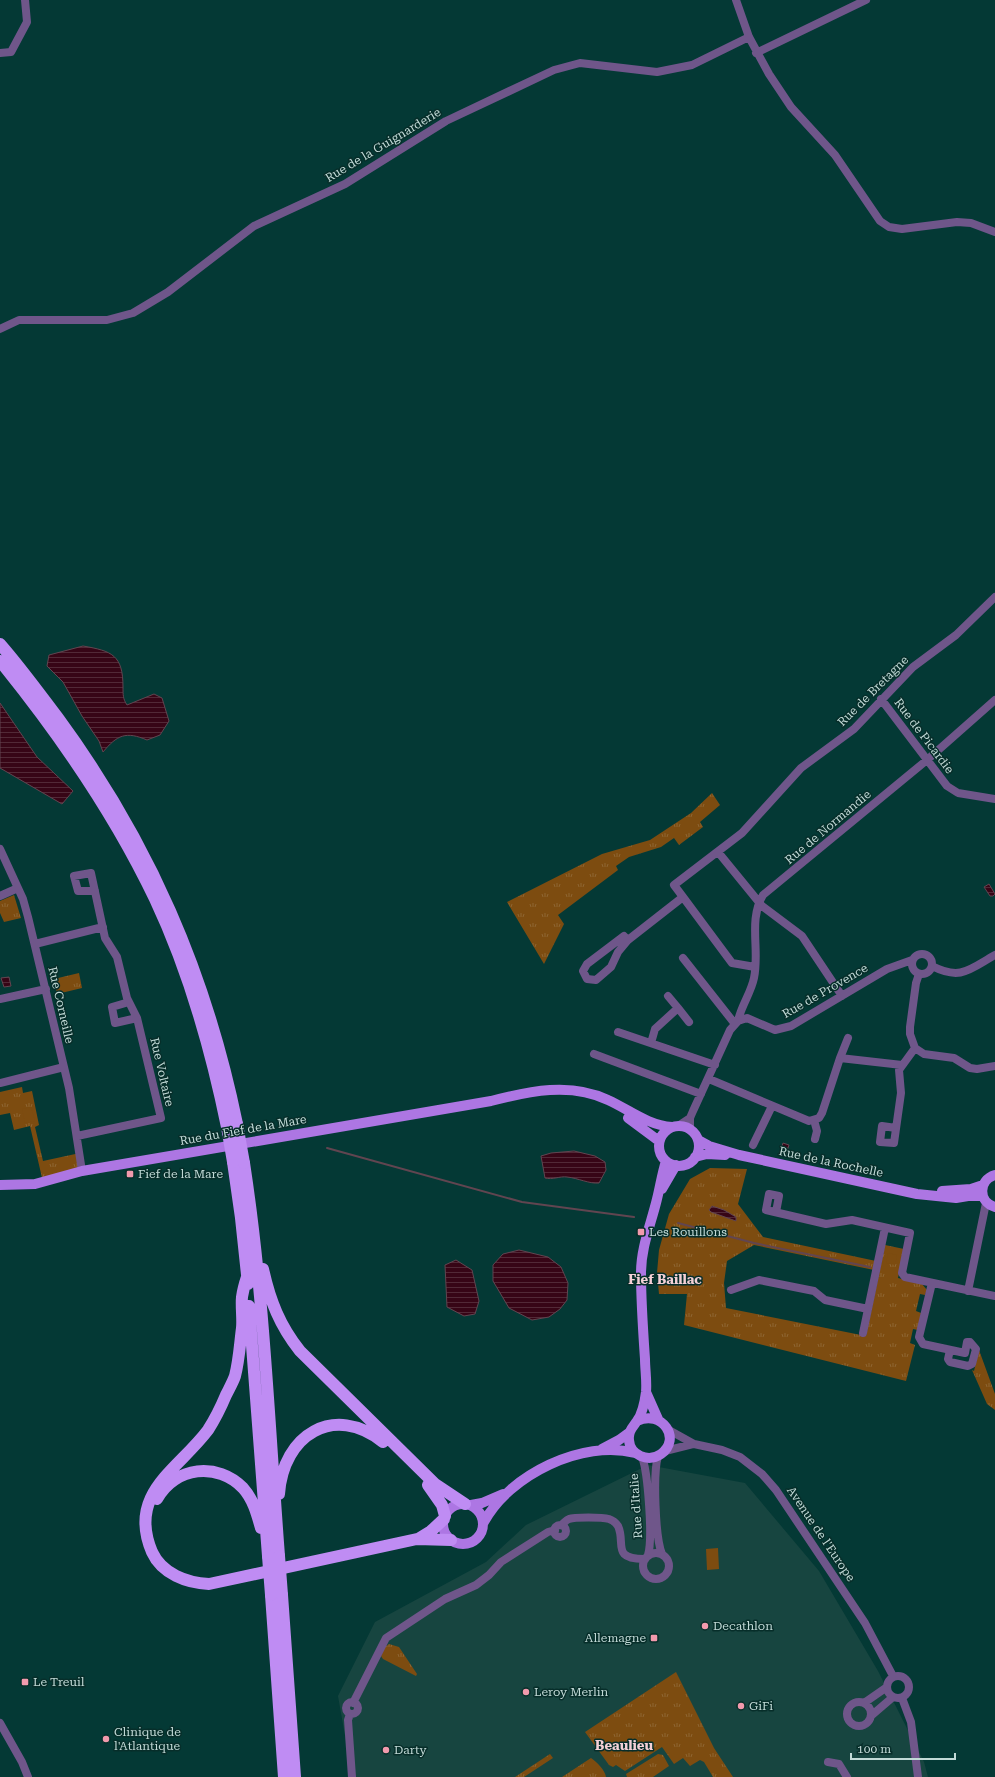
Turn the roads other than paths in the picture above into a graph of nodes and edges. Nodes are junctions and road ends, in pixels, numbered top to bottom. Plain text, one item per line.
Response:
1 (25, 0) edge
2 (736, 0) edge
3 (866, 0) edge
4 (749, 37) junction
5 (0, 53) edge
6 (756, 53) junction
7 (995, 232) edge
8 (0, 328) edge
9 (995, 597) edge
10 (0, 644) edge
11 (0, 661) edge
12 (881, 699) junction
13 (995, 700) edge
14 (927, 760) junction
15 (995, 799) edge
16 (0, 849) edge
17 (718, 852) junction
18 (18, 888) junction
19 (95, 891) dead end
20 (0, 896) edge
21 (683, 897) junction
22 (759, 903) junction
23 (103, 927) junction
24 (628, 940) junction
25 (34, 944) junction
26 (995, 955) edge
27 (684, 958) dead end
28 (912, 960) junction
29 (932, 966) junction
30 (755, 967) junction
31 (919, 974) junction
32 (46, 989) junction
33 (668, 996) dead end
34 (842, 996) junction
35 (0, 999) edge
36 (129, 1002) junction
37 (742, 1007) junction
38 (678, 1008) junction
39 (137, 1018) junction
40 (747, 1018) junction
41 (689, 1022) dead end
42 (737, 1023) junction
43 (618, 1032) dead end
44 (848, 1038) dead end
45 (651, 1043) junction
46 (915, 1048) junction
47 (594, 1054) dead end
48 (840, 1058) junction
49 (715, 1065) junction
50 (902, 1065) junction
51 (995, 1066) edge
52 (64, 1067) junction
53 (709, 1079) junction
54 (0, 1083) edge
55 (701, 1094) junction
56 (491, 1101) junction
57 (772, 1106) junction
58 (690, 1118) junction
59 (814, 1120) junction
60 (232, 1126) junction
61 (675, 1127) junction
62 (896, 1128) dead end
63 (690, 1130) junction
64 (77, 1136) junction
65 (815, 1139) dead end
66 (698, 1140) junction
67 (659, 1141) junction
68 (754, 1146) dead end
69 (739, 1155) junction
70 (695, 1157) junction
71 (666, 1161) junction
72 (238, 1162) junction
73 (676, 1165) junction
74 (82, 1171) junction
75 (995, 1174) edge
76 (0, 1185) edge
77 (983, 1185) junction
78 (917, 1194) junction
79 (657, 1200) junction
80 (988, 1202) edge
81 (251, 1212) junction
82 (776, 1212) dead end
83 (885, 1228) junction
84 (247, 1277) junction
85 (932, 1283) junction
86 (731, 1290) dead end
87 (968, 1290) junction
88 (995, 1296) edge
89 (868, 1309) junction
90 (863, 1333) dead end
91 (950, 1350) dead end
92 (646, 1392) junction
93 (658, 1420) junction
94 (637, 1421) junction
95 (667, 1429) junction
96 (630, 1432) junction
97 (694, 1444) junction
98 (600, 1450) junction
99 (662, 1453) junction
100 (638, 1455) junction
101 (505, 1494) junction
102 (468, 1504) junction
103 (444, 1517) junction
104 (484, 1522) junction
105 (277, 1529) junction
106 (417, 1539) junction
107 (451, 1540) junction
108 (662, 1554) junction
109 (274, 1556) junction
110 (646, 1557) junction
111 (235, 1578) junction
112 (276, 1595) junction
113 (893, 1676) junction
114 (887, 1687) junction
115 (893, 1697) junction
116 (902, 1698) junction
117 (864, 1703) junction
118 (872, 1715) junction
119 (0, 1723) edge
120 (828, 1762) dead end
121 (28, 1777) edge
122 (284, 1777) edge
123 (295, 1777) edge
124 (352, 1777) edge
125 (848, 1777) edge
126 (918, 1777) edge

1 - 5 street
2 - 4 street
3 - 6 street
4 - 6 street
4 - 8 street, Rue de la Guignarderie
6 - 7 street
9 - 12 street, Rue de Bretagne
10 - 60 highway
11 - 60 highway
12 - 14 street, Rue de Picardie
12 - 17 street, Rue de Bretagne
13 - 14 street, Rue de Normandie
14 - 15 street, Rue de Picardie
14 - 22 street, Rue de Normandie
16 - 18 street, Rue Corneille
17 - 21 street, Rue de Bretagne
17 - 22 street
18 - 20 street
18 - 25 street, Rue Corneille
19 - 23 street, Rue Voltaire
21 - 24 street
21 - 30 street
22 - 30 street, Rue de Normandie
22 - 34 street
23 - 25 street
23 - 36 street, Rue Voltaire
24 - 24 street
25 - 32 street, Rue Corneille
26 - 29 street
27 - 42 street
28 - 29 street
28 - 31 street
28 - 34 street, Rue de Provence
29 - 31 street
30 - 37 street, Rue de Normandie
31 - 46 street
32 - 35 street
32 - 52 street, Rue Corneille
33 - 38 street
34 - 40 street, Rue de Provence
36 - 39 street, Rue Voltaire
36 - 39 street
37 - 40 street
37 - 42 street, Rue de Normandie
38 - 41 street
38 - 45 street
39 - 64 street, Rue Voltaire
40 - 42 street
42 - 49 street
43 - 45 street
44 - 48 street
45 - 49 street
46 - 50 street
46 - 51 street
47 - 55 street
48 - 50 street
48 - 59 street
49 - 53 street
50 - 62 street
52 - 54 street
52 - 64 street, Rue Corneille
53 - 55 street
53 - 57 street
55 - 58 street
56 - 61 main road, Rue du Fief de la Mare
56 - 67 main road, Rue du Fief de la Mare
56 - 74 main road, Rue du Fief de la Mare
57 - 59 street
57 - 68 street
58 - 61 street
58 - 63 street
59 - 65 street
60 - 72 highway, bridge
61 - 63 main road
61 - 67 main road
63 - 66 main road
64 - 74 street, Rue Corneille
66 - 69 main road, Rue de la Rochelle
66 - 70 main road
67 - 71 main road
69 - 70 main road, Rue de la Rochelle
69 - 78 main road, Rue de la Rochelle
70 - 73 main road
71 - 73 main road
71 - 79 main road
72 - 81 highway
72 - 84 highway
73 - 79 main road
74 - 76 main road, Rue du Fief de la Mare
75 - 77 main road
77 - 78 main road, Rue de la Rochelle
77 - 80 main road
78 - 80 main road, Rue de la Rochelle
79 - 92 main road
80 - 87 street
81 - 102 highway
81 - 105 highway
82 - 83 street
83 - 85 street
83 - 89 street
84 - 109 highway
84 - 111 highway
85 - 87 street
85 - 91 street
86 - 89 street
87 - 88 street
89 - 90 street
92 - 93 main road
92 - 94 main road
93 - 94 main road
93 - 95 main road
94 - 96 main road
95 - 97 street, Avenue de l'Europe
95 - 99 main road
96 - 98 main road
96 - 100 main road
97 - 99 street, Avenue de l'Europe
97 - 113 street, Avenue de l'Europe
98 - 100 main road
98 - 101 main road
99 - 100 main road
99 - 108 street, Rue d'Italie
100 - 110 street, Rue d'Italie
101 - 102 main road
101 - 104 main road
102 - 103 main road
102 - 104 main road
103 - 105 highway
103 - 106 highway
103 - 107 main road
104 - 107 main road
105 - 109 highway
106 - 107 highway
106 - 111 highway
108 - 110 street
108 - 110 street
109 - 111 highway
109 - 112 highway, bridge
110 - 124 street
112 - 122 highway
112 - 123 highway
113 - 114 street
113 - 116 street
114 - 115 street
114 - 117 street
115 - 116 street
115 - 118 street
116 - 126 street
117 - 118 street
117 - 118 street
119 - 121 street
120 - 125 street

